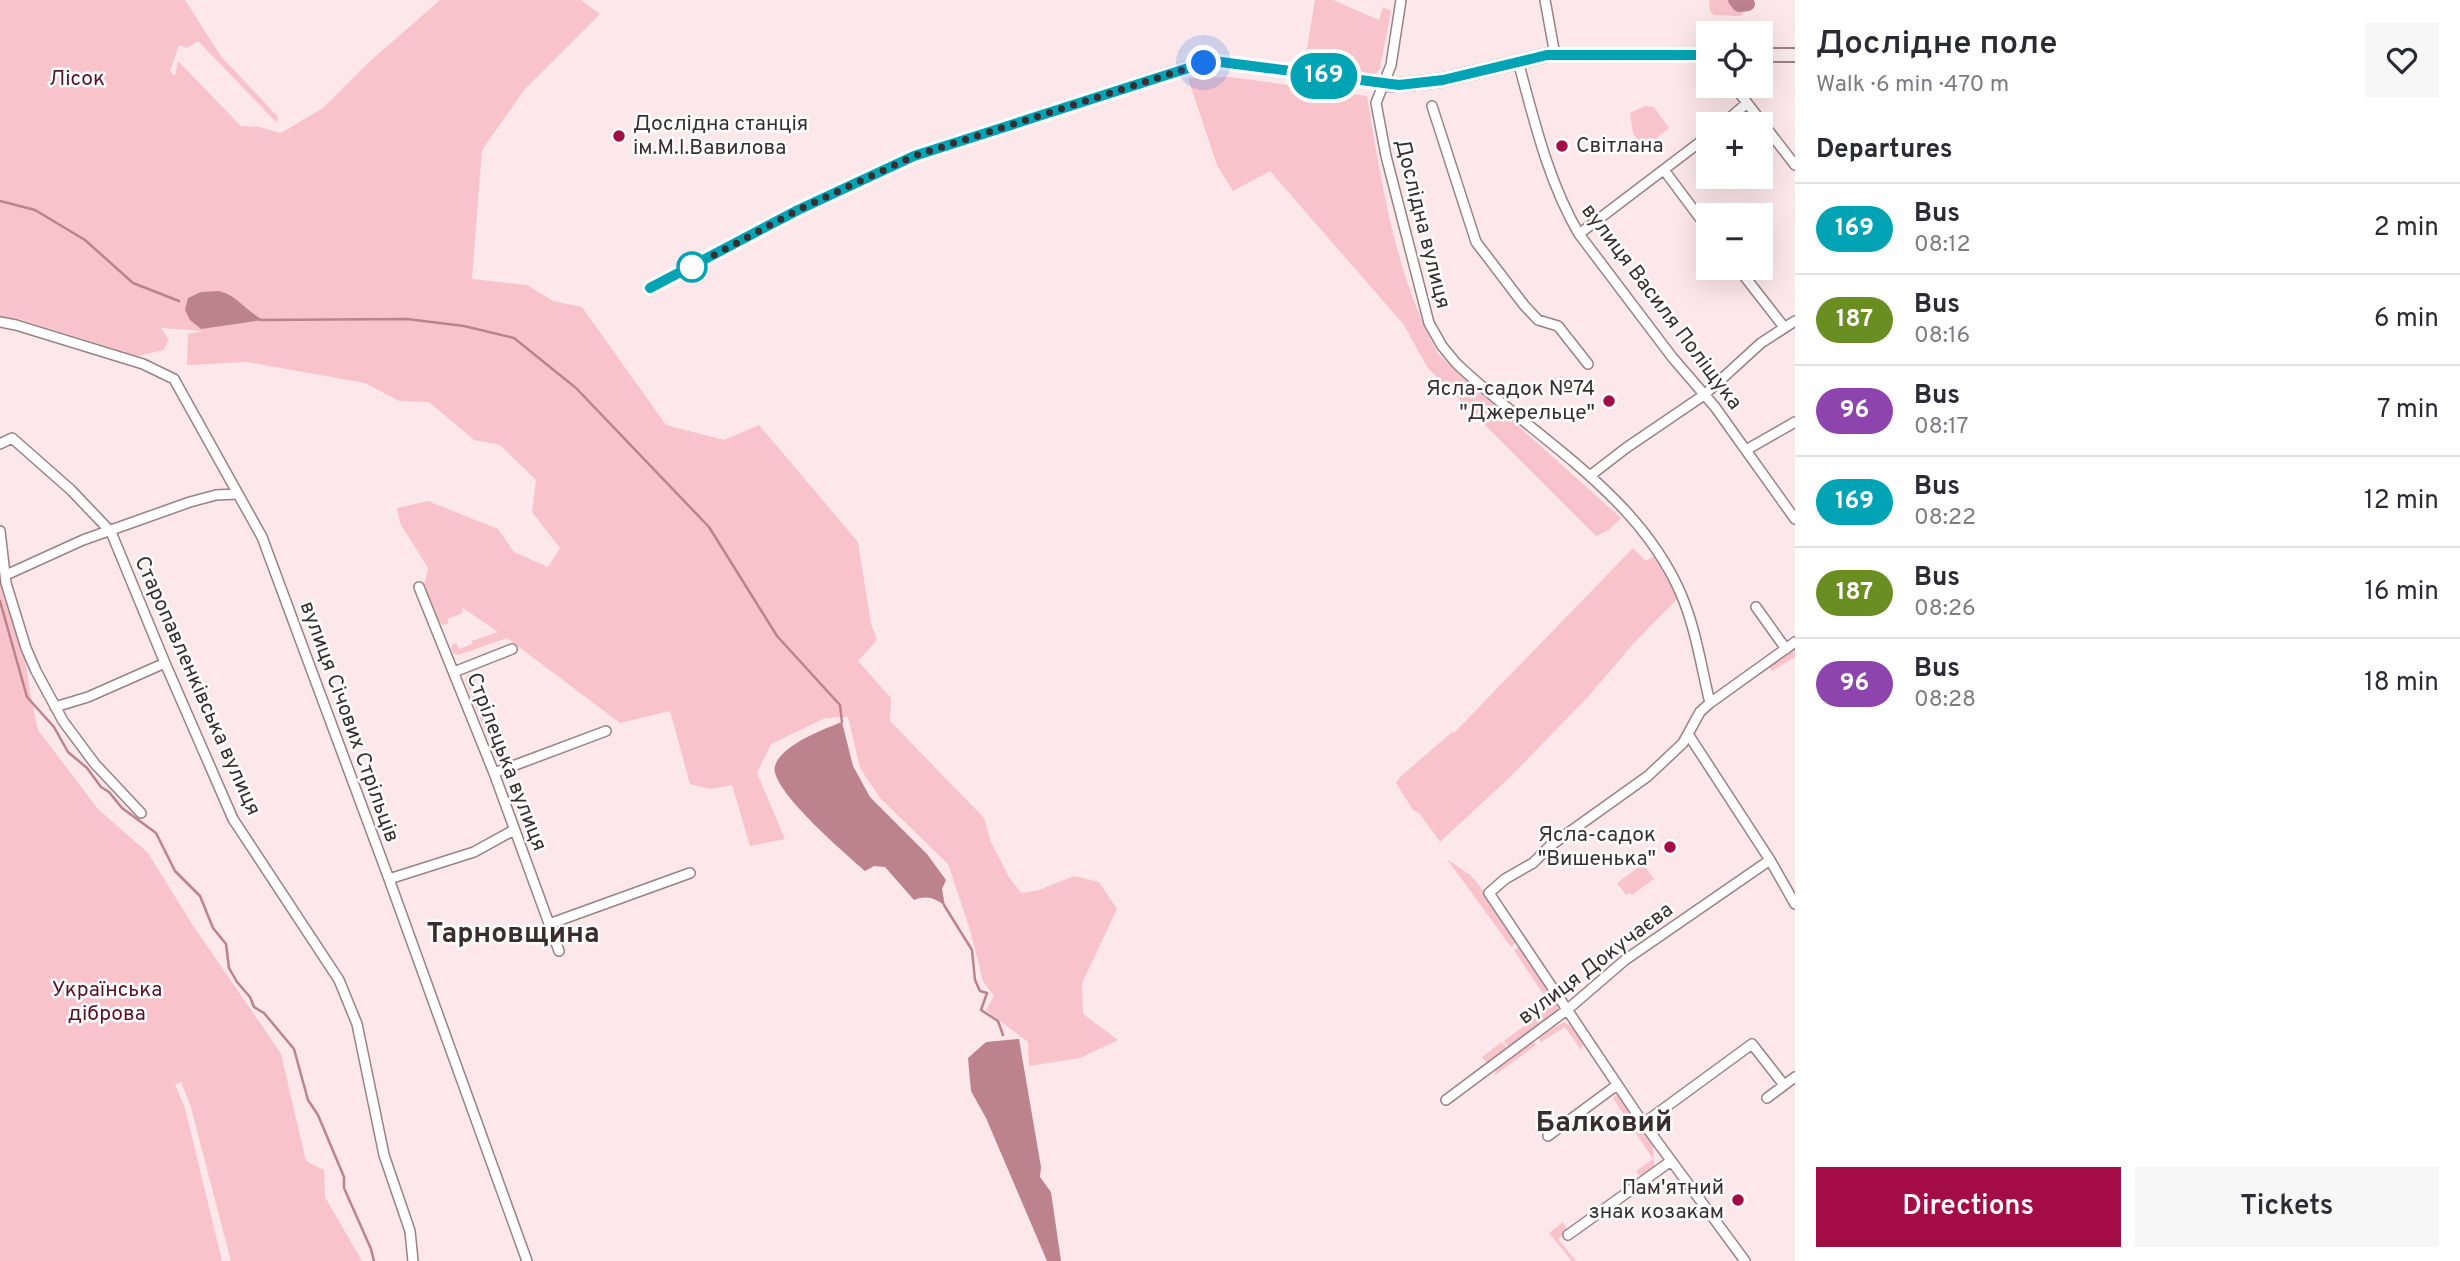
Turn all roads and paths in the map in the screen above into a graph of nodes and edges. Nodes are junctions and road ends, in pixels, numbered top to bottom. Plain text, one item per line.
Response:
1 (1401, 0) edge
2 (1545, 0) edge
3 (1555, 55) junction
4 (1696, 55) edge
5 (1773, 55) edge
6 (1795, 55) edge
7 (1518, 61) junction
8 (1383, 84) junction
9 (1743, 98) edge
10 (1747, 103) junction
11 (1432, 106) dead end
12 (1737, 112) edge
13 (1696, 145) edge
14 (1795, 165) edge
15 (1664, 170) junction
16 (1696, 213) edge
17 (1579, 234) junction
18 (1747, 280) edge
19 (650, 288) dead end
20 (1795, 321) edge
21 (0, 322) edge
22 (1784, 327) junction
23 (1588, 364) dead end
24 (1704, 395) junction
25 (1795, 422) edge
26 (0, 444) edge
27 (1746, 450) junction
28 (1591, 475) junction
29 (238, 494) junction
30 (1795, 519) edge
31 (0, 531) edge
32 (111, 531) junction
33 (6, 575) junction
34 (419, 587) dead end
35 (1756, 607) dead end
36 (1795, 642) edge
37 (512, 649) dead end
38 (1786, 649) junction
39 (165, 663) junction
40 (454, 672) junction
41 (1710, 703) junction
42 (55, 707) junction
43 (606, 731) dead end
44 (1688, 733) junction
45 (494, 773) junction
46 (141, 813) dead end
47 (514, 830) junction
48 (1770, 860) junction
49 (690, 873) dead end
50 (389, 879) junction
51 (1795, 904) edge
52 (549, 924) junction
53 (559, 951) dead end
54 (1568, 1009) junction
55 (1795, 1077) edge
56 (1617, 1085) junction
57 (1784, 1085) junction
58 (1766, 1098) dead end
59 (1446, 1100) dead end
60 (1644, 1124) junction
61 (1548, 1136) dead end
62 (1671, 1161) junction
63 (1568, 1235) dead end
64 (413, 1261) edge
65 (527, 1261) edge
66 (1745, 1261) edge

1 - 8 street, Дослідна вулиця
2 - 3 street
3 - 4 street
3 - 7 street
5 - 6 street
7 - 8 street
7 - 17 street, вулиця Василя Поліщука
8 - 19 street
8 - 28 street, Дослідна вулиця
9 - 10 street
10 - 12 street
10 - 14 street
11 - 23 street
13 - 15 street
15 - 16 street
15 - 17 street
17 - 24 street, вулиця Василя Поліщука
18 - 22 street
20 - 22 street
21 - 29 street, вулиця Січових Стрільців
22 - 24 street
24 - 27 street, вулиця Василя Поліщука
24 - 28 street
25 - 27 street
26 - 32 street, Старопавленківська вулиця
27 - 30 street, вулиця Василя Поліщука
28 - 41 street, Дослідна вулиця
29 - 32 street
29 - 50 street, вулиця Січових Стрільців
31 - 33 street
32 - 33 street
32 - 39 street, Старопавленківська вулиця
33 - 42 street
34 - 40 street, Стрілецька вулиця
35 - 38 street
36 - 38 street
37 - 40 street
38 - 41 street
39 - 42 street
39 - 64 street, Старопавленківська вулиця
40 - 45 street, Стрілецька вулиця
41 - 44 street
42 - 46 street
43 - 45 street
44 - 48 street
44 - 54 street
45 - 47 street, Стрілецька вулиця
47 - 50 street
47 - 52 street, Стрілецька вулиця
48 - 51 street
48 - 54 street, вулиця Докучаєва
49 - 52 street
50 - 65 street, вулиця Січових Стрільців
52 - 53 street, Стрілецька вулиця
54 - 56 street
54 - 59 street, вулиця Докучаєва
55 - 57 street
56 - 60 street
56 - 61 street
57 - 58 street
57 - 60 street
60 - 62 street
62 - 63 street
62 - 66 street

